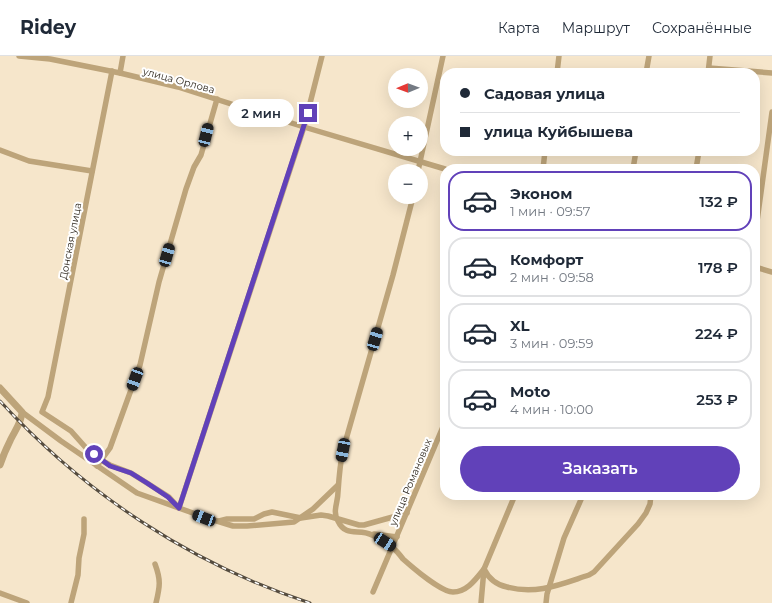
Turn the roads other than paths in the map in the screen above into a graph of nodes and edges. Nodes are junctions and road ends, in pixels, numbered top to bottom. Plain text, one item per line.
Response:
1 (19, 56) edge
2 (123, 56) edge
3 (322, 56) edge
4 (443, 56) edge
5 (559, 56) edge
6 (649, 56) edge
7 (710, 56) edge
8 (440, 68) edge
9 (557, 68) edge
10 (647, 68) edge
11 (709, 68) edge
12 (440, 70) edge
13 (112, 72) junction
14 (120, 73) junction
15 (760, 73) edge
16 (772, 73) edge
17 (217, 99) junction
18 (772, 112) edge
19 (304, 127) junction
20 (0, 150) edge
21 (420, 162) junction
22 (440, 167) edge
23 (92, 171) junction
24 (760, 200) edge
25 (410, 204) edge
26 (760, 268) edge
27 (772, 272) edge
28 (0, 388) edge
29 (22, 412) junction
30 (440, 434) edge
31 (101, 460) junction
32 (0, 464) edge
33 (97, 466) junction
34 (338, 485) junction
35 (513, 500) edge
36 (581, 500) edge
37 (650, 500) edge
38 (179, 508) junction
39 (407, 513) junction
40 (301, 518) junction
41 (336, 518) junction
42 (84, 519) dead end
43 (216, 521) junction
44 (371, 534) junction
45 (397, 537) junction
46 (393, 548) junction
47 (155, 564) dead end
48 (484, 569) junction
49 (548, 591) junction
50 (373, 592) dead end
51 (0, 593) edge
52 (27, 603) edge
53 (72, 603) edge
54 (156, 603) edge
55 (481, 603) edge
56 (546, 603) edge

1 - 13 street, улица Орлова
2 - 14 street
3 - 19 street
4 - 8 street
5 - 9 street
6 - 10 street
7 - 11 street
12 - 21 street
13 - 14 street, улица Орлова
13 - 23 street, Донская улица
14 - 17 street, улица Орлова
15 - 16 street
17 - 19 street, улица Орлова
17 - 31 street
18 - 24 street
19 - 21 street, улица Орлова
19 - 38 street
20 - 23 street
21 - 22 street, улица Орлова
23 - 31 street, Донская улица
25 - 34 street
26 - 27 street
28 - 29 street
29 - 32 street
29 - 33 street
30 - 39 street, улица Романовых
31 - 33 street
31 - 38 street
33 - 38 street
34 - 40 street
34 - 41 street
35 - 48 street
36 - 49 street
37 - 49 street
38 - 43 street
39 - 41 street
39 - 45 street, улица Романовых
40 - 41 street
40 - 43 street
40 - 43 street
41 - 44 street
42 - 53 street
44 - 45 street
44 - 46 street
45 - 46 street, улица Романовых
46 - 48 street
46 - 50 street, улица Романовых
47 - 54 street
48 - 49 street
48 - 55 street
49 - 56 street
51 - 52 street

